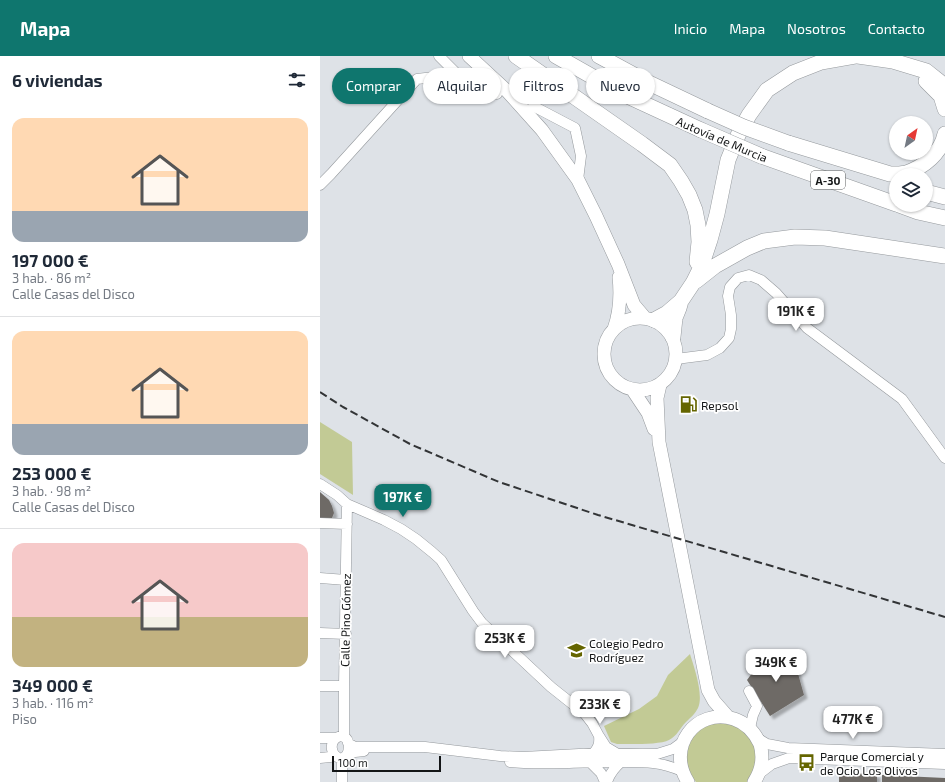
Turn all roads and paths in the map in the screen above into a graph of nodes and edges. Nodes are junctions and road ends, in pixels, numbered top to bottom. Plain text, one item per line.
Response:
1 (439, 56) edge
2 (469, 56) edge
3 (516, 56) edge
4 (556, 56) edge
5 (599, 56) edge
6 (856, 56) edge
7 (893, 61) junction
8 (451, 68) edge
9 (423, 78) edge
10 (945, 86) edge
11 (533, 106) dead end
12 (945, 109) edge
13 (945, 134) edge
14 (788, 143) junction
15 (889, 179) edge
16 (578, 180) junction
17 (320, 185) edge
18 (933, 194) edge
19 (945, 197) edge
20 (889, 202) edge
21 (918, 212) edge
22 (945, 218) edge
23 (945, 256) edge
24 (618, 264) junction
25 (693, 283) junction
26 (681, 302) junction
27 (650, 319) junction
28 (614, 329) junction
29 (673, 337) junction
30 (676, 359) junction
31 (660, 385) junction
32 (632, 389) junction
33 (659, 442) junction
34 (945, 458) edge
35 (320, 484) edge
36 (347, 504) junction
37 (320, 523) edge
38 (347, 524) junction
39 (320, 578) edge
40 (346, 580) junction
41 (320, 633) edge
42 (346, 634) junction
43 (320, 686) edge
44 (344, 686) junction
45 (708, 690) junction
46 (749, 691) dead end
47 (700, 722) junction
48 (744, 726) junction
49 (599, 736) junction
50 (320, 738) edge
51 (343, 739) junction
52 (684, 741) junction
53 (945, 754) edge
54 (341, 757) junction
55 (320, 758) edge
56 (591, 758) junction
57 (618, 758) junction
58 (945, 764) edge
59 (685, 777) edge
60 (757, 778) edge
61 (342, 782) edge
62 (606, 782) edge

1 - 8 street
2 - 16 main road
3 - 25 highway
4 - 20 highway, Autovía de Murcia / A-30, bridge
5 - 14 highway, Autovía de Murcia / A-30, bridge
6 - 7 highway
6 - 25 highway
7 - 10 highway
7 - 12 highway
9 - 17 street
11 - 16 street
13 - 14 highway
14 - 15 highway, Autovía de Murcia / A-30
16 - 24 main road
18 - 19 highway
21 - 22 highway
23 - 25 highway
24 - 27 main road
24 - 28 main road
25 - 26 highway
26 - 27 highway
26 - 29 highway
27 - 28 main road
27 - 29 main road
28 - 32 main road
29 - 30 main road
30 - 31 main road
30 - 34 street
31 - 32 main road
31 - 33 main road
32 - 33 main road
33 - 45 main road
35 - 36 street
36 - 38 street, Calle Pino Gómez
36 - 49 street
37 - 38 street
38 - 40 street, Calle Pino Gómez
39 - 40 street
40 - 42 street, Calle Pino Gómez
41 - 42 street
42 - 44 street, Calle Pino Gómez
43 - 44 street
44 - 51 street, Calle Pino Gómez
45 - 47 main road
45 - 48 main road
46 - 48 street
47 - 48 main road
47 - 52 main road
48 - 53 street
48 - 60 main road
49 - 56 street
49 - 57 street
50 - 51 street
51 - 54 street
51 - 54 street
51 - 56 street
52 - 57 street
52 - 59 main road
54 - 55 street
54 - 56 street
54 - 61 street
56 - 57 street
56 - 62 street
57 - 59 street
57 - 62 street
58 - 60 street

